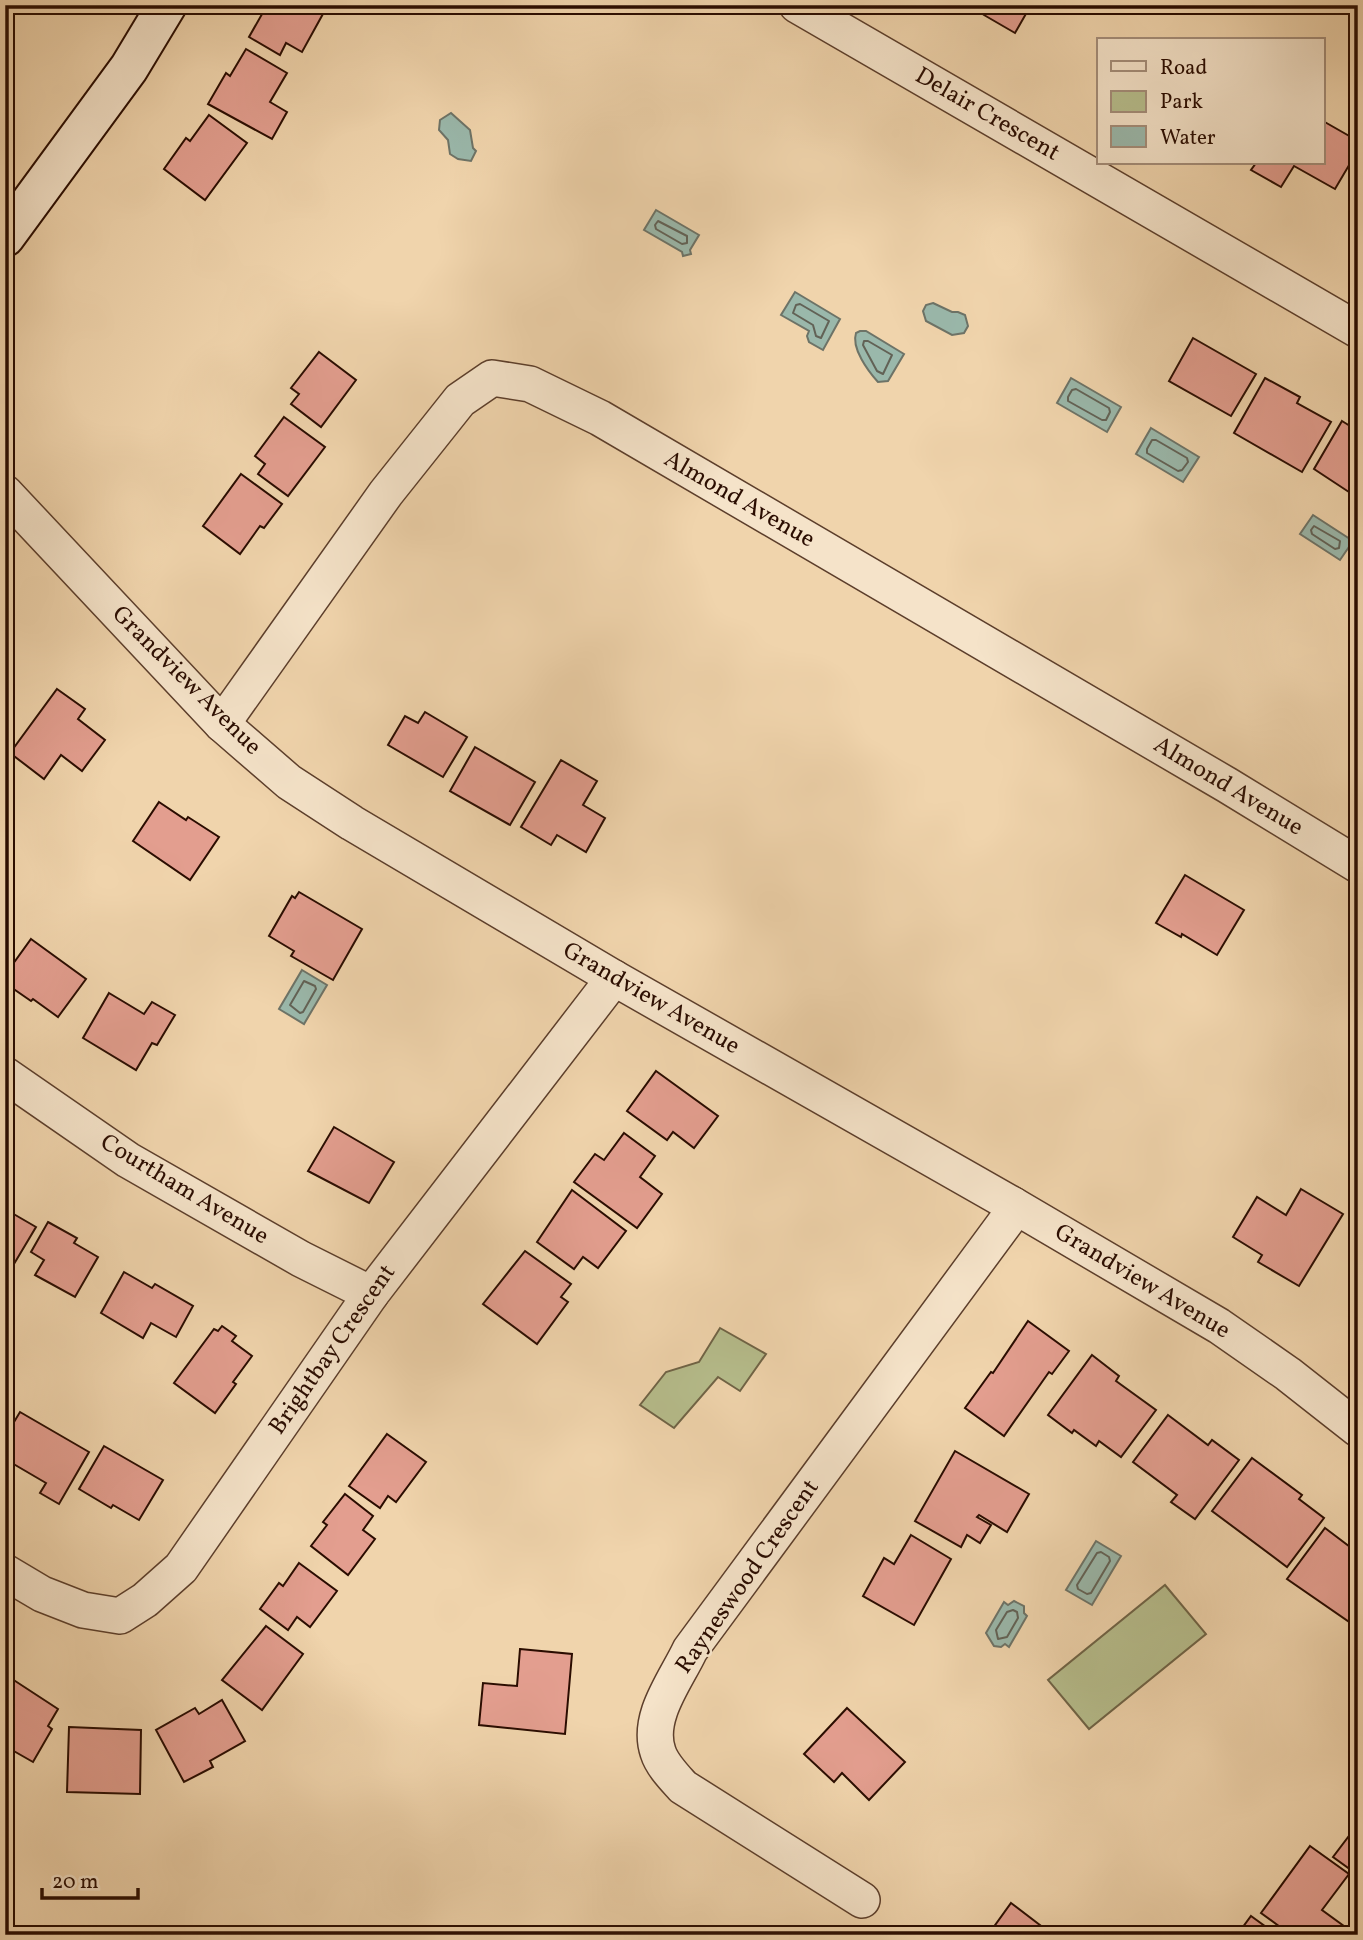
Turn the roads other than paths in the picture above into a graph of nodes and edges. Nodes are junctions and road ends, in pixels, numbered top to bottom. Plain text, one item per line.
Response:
1 (166, 5) edge
2 (797, 5) edge
3 (5, 237) edge
4 (1358, 330) edge
5 (5, 493) edge
6 (222, 724) junction
7 (1358, 865) edge
8 (614, 978) junction
9 (5, 1075) edge
10 (1013, 1205) junction
11 (370, 1294) junction
12 (1358, 1429) edge
13 (5, 1572) edge
14 (862, 1900) dead end

1 - 3 street
2 - 4 street, Delair Crescent
5 - 6 street, Grandview Avenue
6 - 7 street, Almond Avenue
6 - 8 street, Grandview Avenue
8 - 10 street, Grandview Avenue
8 - 11 street, Brightbay Crescent
9 - 11 street, Courtham Avenue
10 - 12 street, Grandview Avenue
10 - 14 street, Rayneswood Crescent
11 - 13 street, Brightbay Crescent

